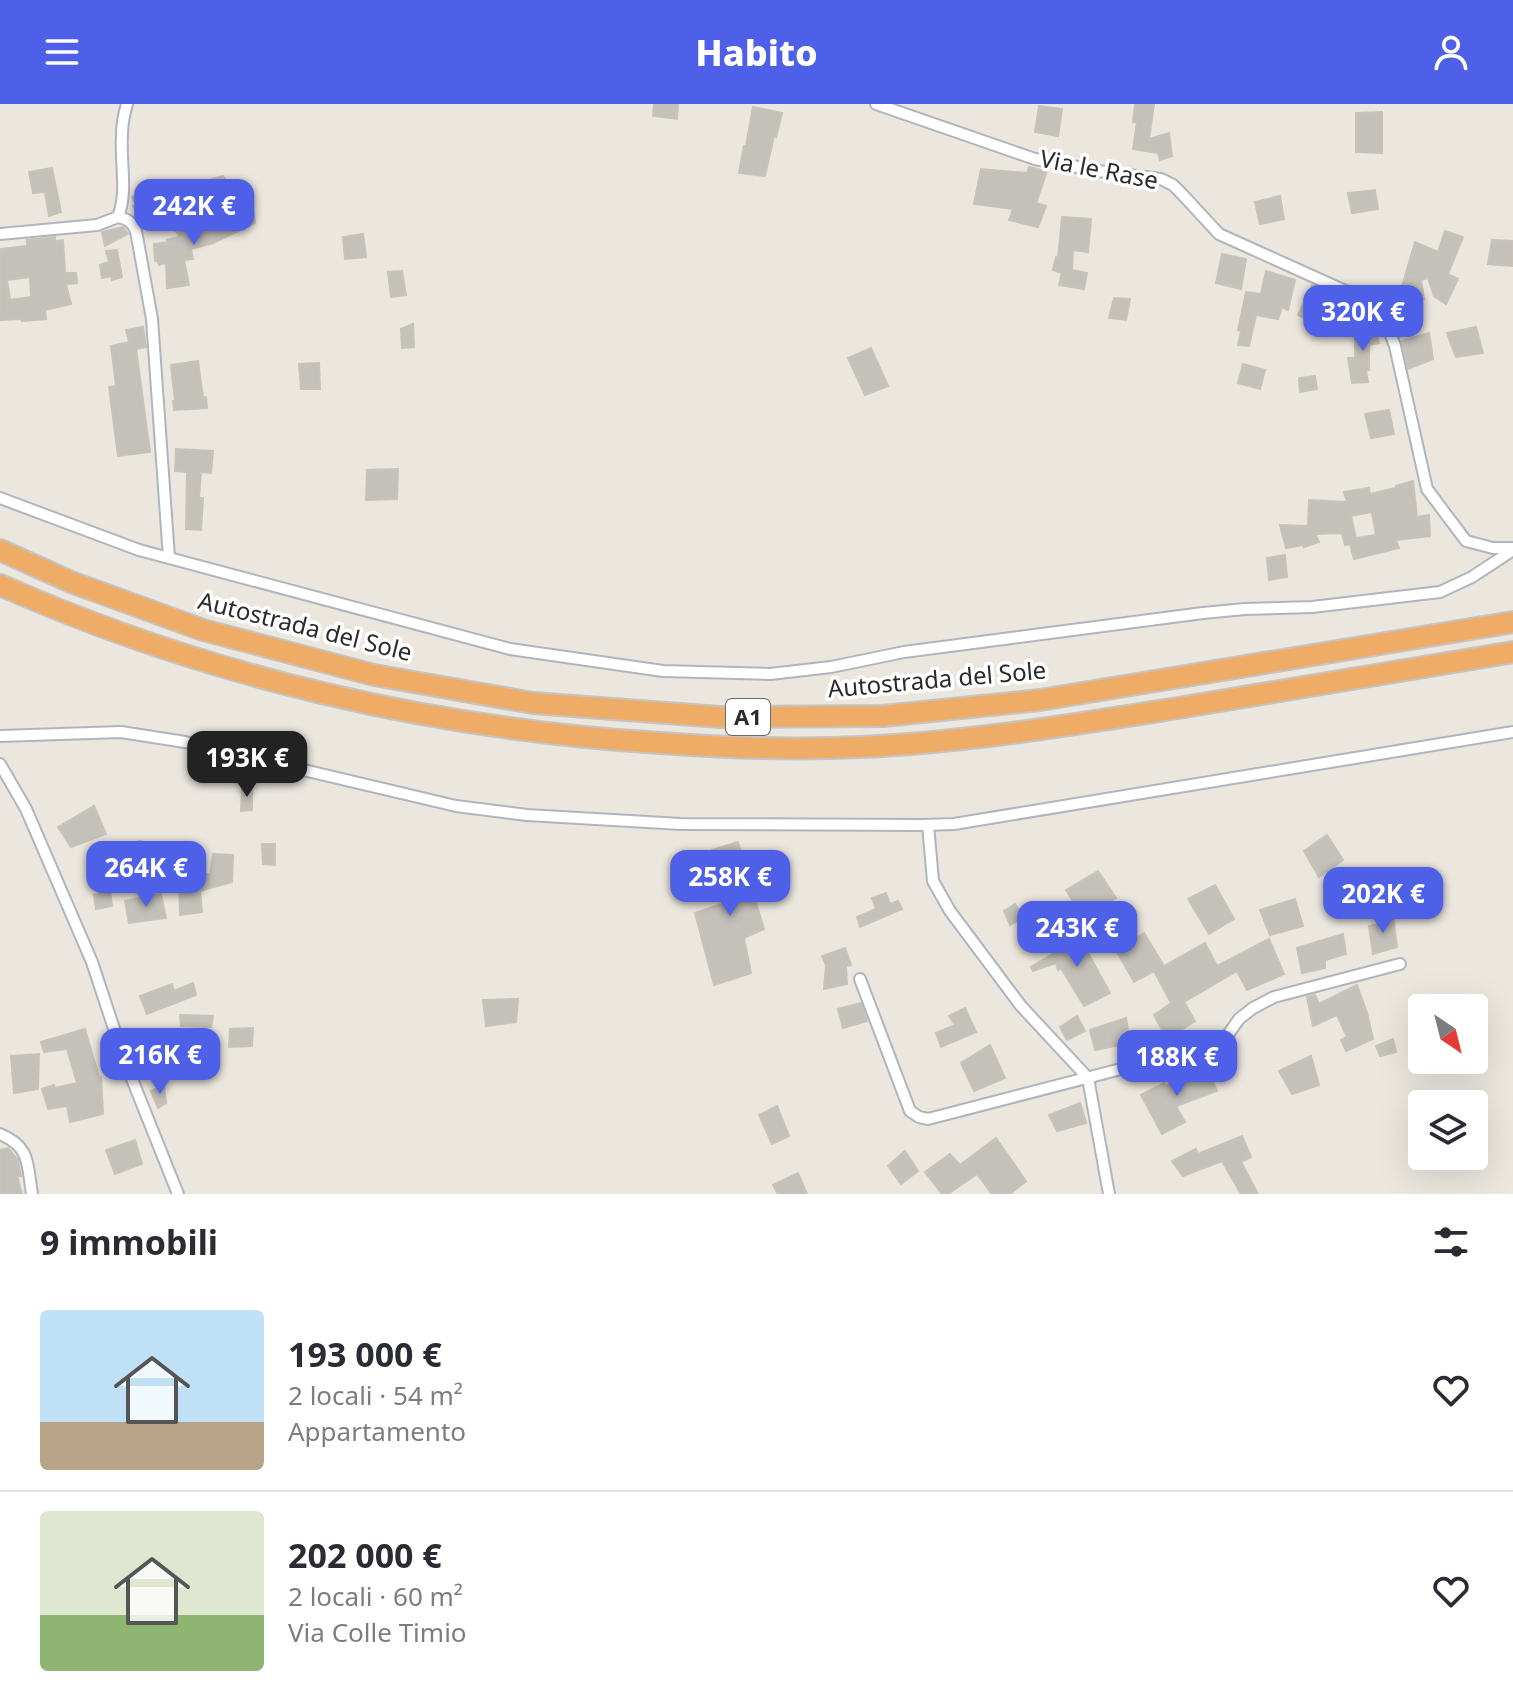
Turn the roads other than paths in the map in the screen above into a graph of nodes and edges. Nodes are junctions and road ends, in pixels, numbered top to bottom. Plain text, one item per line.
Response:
1 (127, 104) edge
2 (876, 104) edge
3 (118, 217) junction
4 (0, 234) edge
5 (0, 498) edge
6 (1513, 549) edge
7 (0, 550) edge
8 (169, 558) junction
9 (0, 585) edge
10 (1513, 622) edge
11 (1513, 652) edge
12 (1513, 732) edge
13 (0, 736) edge
14 (0, 764) edge
15 (928, 825) junction
16 (1400, 964) dead end
17 (860, 979) dead end
18 (1088, 1078) junction
19 (0, 1134) edge
20 (32, 1194) edge
21 (178, 1194) edge
22 (1109, 1194) edge

1 - 3 street
2 - 6 street, Via le Rase
3 - 4 street
3 - 8 street
5 - 8 street
6 - 8 street
7 - 10 highway, Autostrada del Sole / A1
9 - 11 highway, A1
12 - 15 street
13 - 15 street
14 - 21 street
15 - 18 street
16 - 18 street
17 - 18 street
18 - 22 street
19 - 20 street

